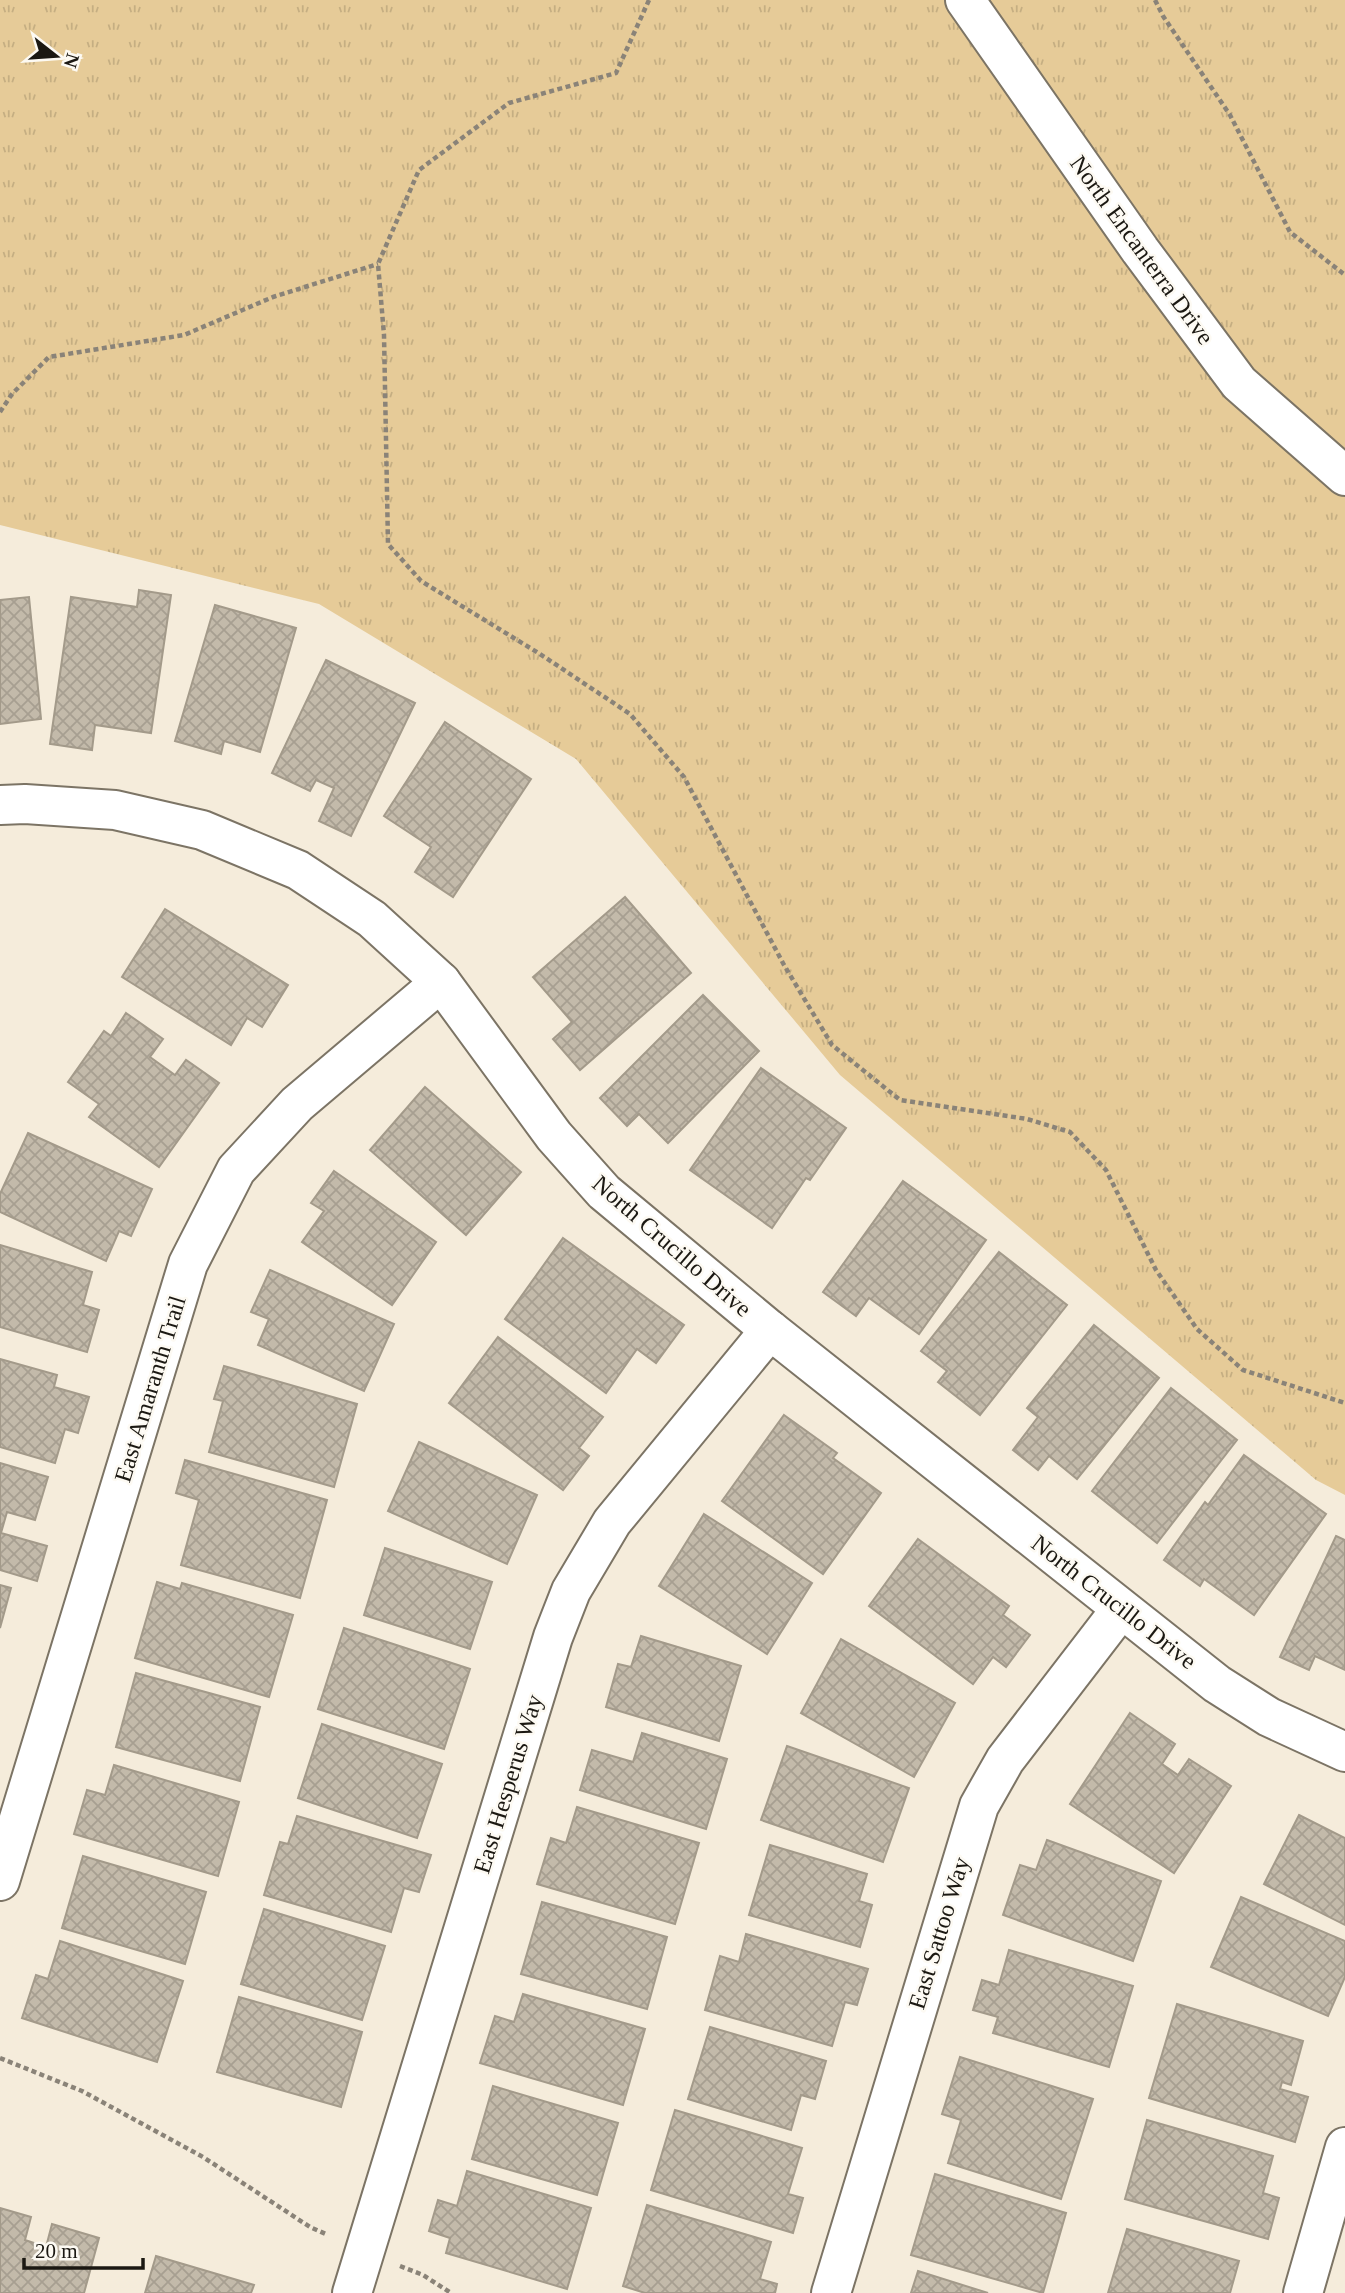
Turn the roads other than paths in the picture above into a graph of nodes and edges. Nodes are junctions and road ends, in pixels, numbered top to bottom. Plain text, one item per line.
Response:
1 (965, 0) edge
2 (1345, 476) edge
3 (0, 805) edge
4 (441, 982) junction
5 (770, 1330) junction
6 (1121, 1609) junction
7 (1345, 1752) edge
8 (0, 1881) edge
9 (1345, 2147) edge
10 (352, 2293) edge
11 (831, 2293) edge
12 (1303, 2293) edge

1 - 2 street, North Encanterra Drive
3 - 4 street, North Crucillo Drive
4 - 5 street, North Crucillo Drive
4 - 8 street, East Amaranth Trail
5 - 6 street, North Crucillo Drive
5 - 10 street, East Hesperus Way
6 - 7 street, North Crucillo Drive
6 - 11 street, East Sattoo Way
9 - 12 street

